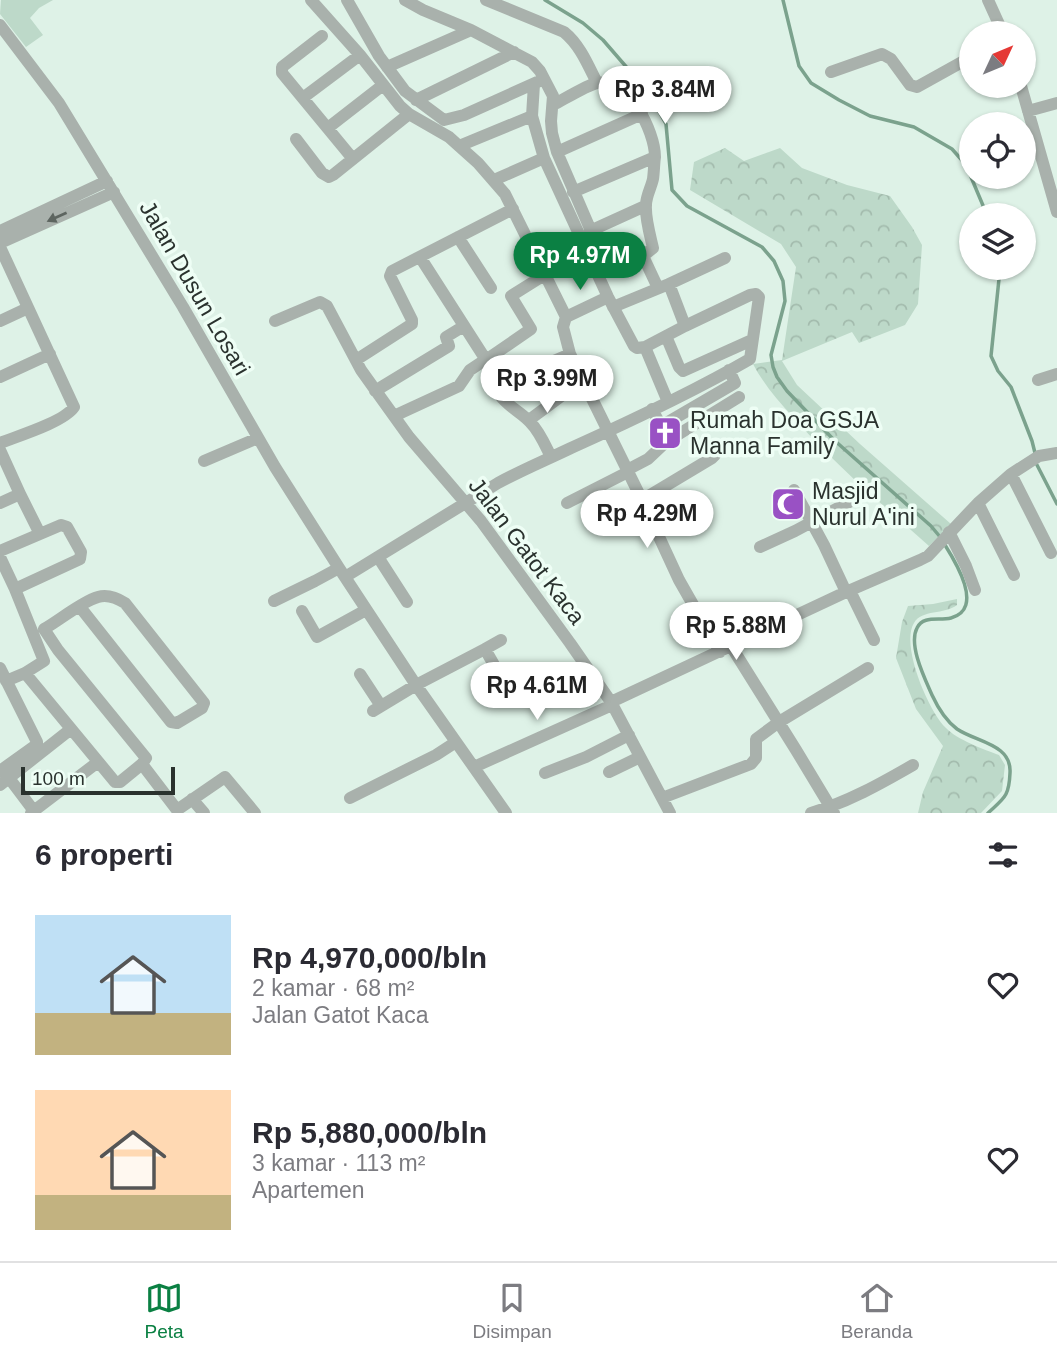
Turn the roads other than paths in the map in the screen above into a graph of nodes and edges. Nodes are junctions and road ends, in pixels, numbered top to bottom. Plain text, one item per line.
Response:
1 (311, 0) edge
2 (347, 0) edge
3 (405, 0) edge
4 (486, 0) edge
5 (988, 0) edge
6 (998, 21) edge
7 (0, 25) edge
8 (471, 30) junction
9 (322, 36) dead end
10 (514, 52) junction
11 (359, 55) junction
12 (959, 63) edge
13 (387, 67) junction
14 (831, 72) dead end
15 (539, 81) junction
16 (597, 83) junction
17 (383, 85) junction
18 (304, 97) junction
19 (1024, 98) edge
20 (416, 100) junction
21 (1057, 103) edge
22 (553, 105) junction
23 (1028, 111) junction
24 (409, 114) junction
25 (642, 114) junction
26 (532, 116) junction
27 (329, 127) junction
28 (296, 139) dead end
29 (459, 146) junction
30 (557, 152) junction
31 (654, 157) junction
32 (544, 158) junction
33 (353, 159) junction
34 (1051, 172) edge
35 (494, 180) junction
36 (111, 186) junction
37 (573, 192) junction
38 (645, 206) junction
39 (513, 209) junction
40 (1057, 212) edge
41 (0, 231) edge
42 (590, 231) junction
43 (458, 237) junction
44 (0, 245) edge
45 (643, 256) junction
46 (420, 257) junction
47 (724, 258) dead end
48 (3, 264) edge
49 (546, 274) junction
50 (664, 286) junction
51 (491, 288) dead end
52 (611, 302) junction
53 (28, 308) junction
54 (566, 317) junction
55 (0, 321) edge
56 (275, 321) dead end
57 (464, 326) junction
58 (685, 326) junction
59 (666, 336) junction
60 (752, 340) junction
61 (645, 348) junction
62 (50, 354) junction
63 (570, 354) junction
64 (356, 360) junction
65 (485, 360) junction
66 (729, 370) junction
67 (1057, 374) edge
68 (0, 377) edge
69 (583, 380) junction
70 (1038, 380) dead end
71 (376, 391) junction
72 (739, 397) dead end
73 (668, 402) junction
74 (652, 410) junction
75 (394, 416) junction
76 (529, 420) junction
77 (608, 430) junction
78 (258, 438) junction
79 (0, 443) edge
80 (0, 450) edge
81 (715, 453) dead end
82 (1057, 453) edge
83 (551, 457) junction
84 (204, 461) dead end
85 (628, 471) junction
86 (1011, 474) junction
87 (794, 490) dead end
88 (20, 494) junction
89 (642, 500) junction
90 (853, 500) dead end
91 (0, 503) edge
92 (465, 503) junction
93 (567, 503) dead end
94 (978, 503) junction
95 (813, 522) junction
96 (40, 534) junction
97 (948, 534) junction
98 (760, 547) dead end
99 (0, 551) edge
100 (1051, 553) dead end
101 (0, 557) edge
102 (378, 557) junction
103 (342, 573) junction
104 (1014, 575) dead end
105 (15, 589) junction
106 (975, 590) dead end
107 (848, 592) junction
108 (274, 601) dead end
109 (407, 602) dead end
110 (80, 607) junction
111 (366, 610) junction
112 (302, 611) dead end
113 (39, 632) junction
114 (501, 640) dead end
115 (874, 640) dead end
116 (485, 649) junction
117 (726, 649) junction
118 (58, 650) junction
119 (44, 661) junction
120 (0, 668) edge
121 (868, 668) dead end
122 (498, 672) dead end
123 (25, 673) junction
124 (360, 674) dead end
125 (6, 681) junction
126 (416, 685) junction
127 (611, 703) junction
128 (779, 722) junction
129 (71, 729) junction
130 (629, 735) junction
131 (456, 741) junction
132 (640, 757) junction
133 (98, 762) junction
134 (142, 764) junction
135 (913, 765) dead end
136 (474, 767) junction
137 (608, 772) dead end
138 (545, 773) dead end
139 (2, 774) edge
140 (350, 798) dead end
141 (662, 798) junction
142 (192, 799) junction
143 (832, 810) edge
144 (33, 812) edge
145 (175, 812) edge
146 (204, 813) edge
147 (255, 813) edge
148 (506, 813) edge
149 (670, 813) edge
150 (811, 813) edge

1 - 11 street
2 - 13 street
3 - 8 street
4 - 16 street
5 - 6 street
7 - 36 street, Jalan Dusun Losari
8 - 10 street
8 - 13 street
9 - 18 street
10 - 15 street
10 - 20 street
11 - 17 street
11 - 18 street
12 - 14 street
13 - 20 street
15 - 20 street
15 - 22 street
15 - 26 street
16 - 22 street
16 - 25 street
17 - 24 street
17 - 27 street
18 - 27 street
19 - 23 street
21 - 23 street
22 - 30 street
23 - 34 street
24 - 29 street
24 - 33 street
25 - 30 street
25 - 31 street
26 - 29 street
26 - 32 street
27 - 33 street
28 - 33 street
29 - 35 street
30 - 37 street
31 - 37 street
31 - 38 street
32 - 35 street
32 - 52 street
34 - 40 street
35 - 39 street
36 - 41 street
36 -> 44 street
36 - 78 street, Jalan Dusun Losari
37 - 42 street
38 - 42 street
38 - 45 street
39 - 43 street
39 - 49 street
42 - 45 street
43 - 46 street
43 - 51 street
44 - 48 street
45 - 50 street
46 - 57 street
46 - 64 street
47 - 50 street
48 - 53 street
49 - 54 street
49 - 65 street
50 - 52 street
50 - 58 street
52 - 54 street
52 - 61 street
53 - 55 street
53 - 62 street
54 - 63 street
56 - 64 street, Jalan Gatot Kaca
57 - 65 street
57 - 71 street
58 - 59 street
58 - 60 street
59 - 60 street
59 - 61 street
60 - 66 street
61 - 73 street
62 - 68 street
62 - 79 street
63 - 69 street
63 - 76 street
64 - 71 street, Jalan Gatot Kaca
65 - 75 street
66 - 73 street
66 - 74 street
67 - 70 street
69 - 76 street
69 - 77 street
71 - 75 street, Jalan Gatot Kaca
72 - 85 street
73 - 74 street
74 - 77 street
75 - 92 street, Jalan Gatot Kaca
76 - 83 street
77 - 83 street
77 - 85 street
78 - 84 street
78 - 103 street, Jalan Dusun Losari
80 - 88 street
81 - 89 street
82 - 86 street
83 - 92 street
85 - 89 street
85 - 93 street
86 - 94 street
86 - 100 street
87 - 95 street
88 - 91 street
88 - 96 street
89 - 117 street
90 - 95 street
92 - 102 street
92 - 127 street, Jalan Gatot Kaca
94 - 97 street
94 - 104 street
95 - 98 street
95 - 107 street
96 - 99 street
96 - 105 street
97 - 106 street
97 - 107 street
101 - 105 street
102 - 103 street
102 - 109 street
103 - 108 street
103 - 111 street, Jalan Dusun Losari
105 - 113 street
107 - 115 street
107 - 117 street
110 - 110 street
110 - 113 street
111 - 112 street
111 - 126 street, Jalan Dusun Losari
113 - 118 street
113 - 119 street
114 - 116 street
116 - 122 street
116 - 126 street
117 - 127 street
117 - 128 street
118 - 119 street
118 - 134 street
119 - 123 street
120 - 125 street
121 - 128 street
123 - 125 street
123 - 129 street
124 - 126 street
125 - 139 street
126 - 131 street, Jalan Dusun Losari
127 - 130 street, Jalan Gatot Kaca
127 - 136 street
128 - 141 street
128 - 143 street
129 - 133 street
129 - 139 street
130 - 132 street, Jalan Gatot Kaca
130 - 138 street
131 - 136 street, Jalan Dusun Losari
131 - 140 street
132 - 137 street
132 - 141 street, Jalan Gatot Kaca
133 - 134 street
133 - 144 street
134 - 145 street
135 - 143 street
136 - 148 street, Jalan Dusun Losari
139 - 144 street
141 - 149 street, Jalan Gatot Kaca
142 - 145 street
142 - 146 street
142 - 147 street
143 - 150 street

